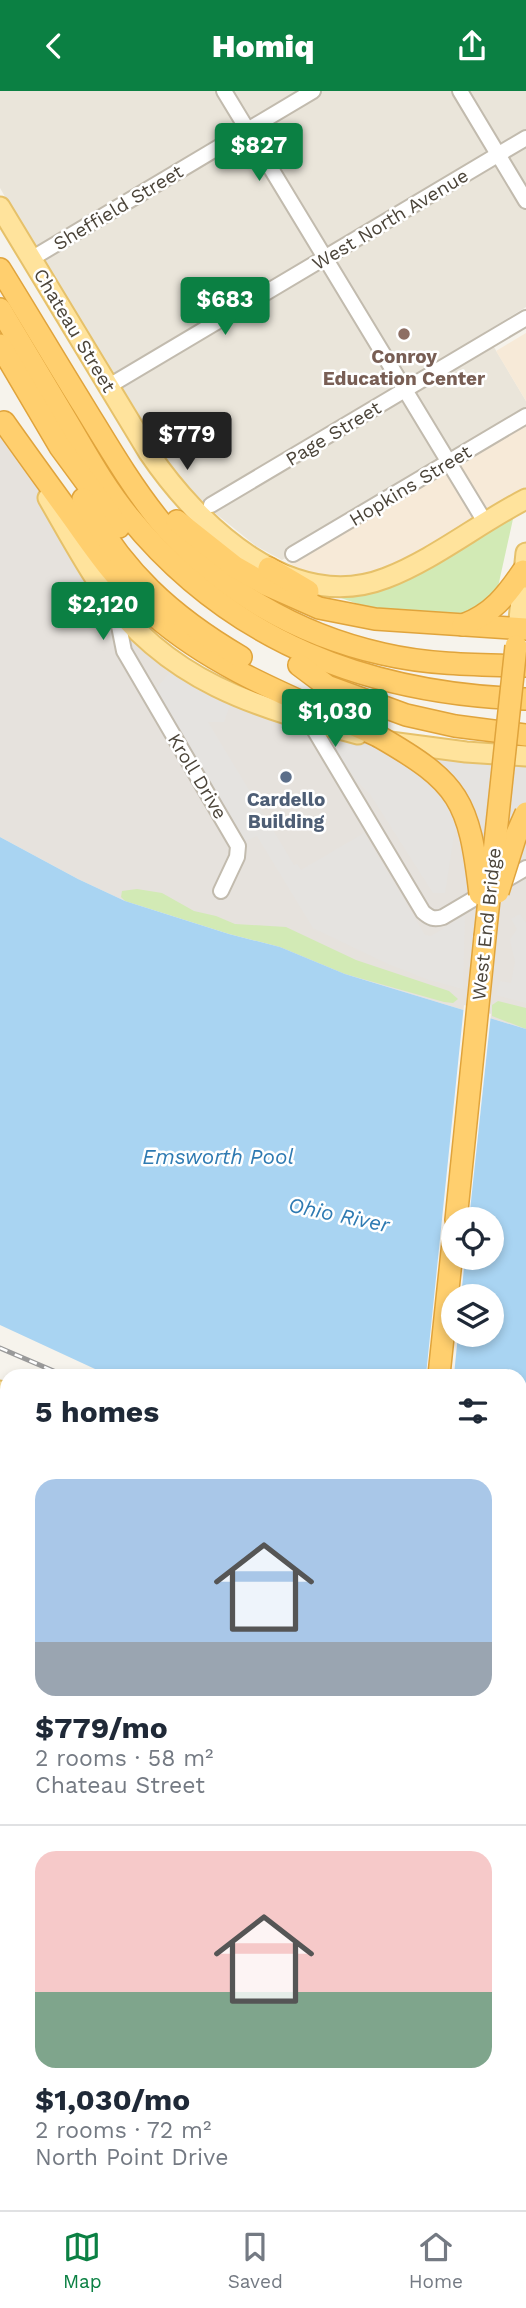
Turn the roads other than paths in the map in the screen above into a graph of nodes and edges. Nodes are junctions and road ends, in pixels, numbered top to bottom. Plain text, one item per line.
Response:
1 (224, 91) edge
2 (313, 91) edge
3 (460, 91) edge
4 (247, 130) junction
5 (526, 138) edge
6 (498, 155) junction
7 (526, 201) edge
8 (0, 207) edge
9 (324, 258) junction
10 (31, 259) junction
11 (0, 269) edge
12 (0, 309) edge
13 (526, 318) edge
14 (0, 345) edge
15 (109, 386) junction
16 (405, 390) junction
17 (87, 412) junction
18 (526, 416) edge
19 (44, 419) junction
20 (1, 421) edge
21 (448, 462) junction
22 (526, 499) edge
23 (211, 505) dead end
24 (485, 523) junction
25 (293, 554) dead end
26 (525, 567) edge
27 (269, 568) junction
28 (115, 605) junction
29 (414, 622) junction
30 (461, 626) junction
31 (520, 635) edge
32 (146, 640) junction
33 (132, 664) junction
34 (299, 666) junction
35 (526, 666) edge
36 (292, 691) junction
37 (526, 699) edge
38 (526, 712) edge
39 (309, 721) junction
40 (526, 735) edge
41 (526, 756) edge
42 (526, 813) edge
43 (526, 868) edge
44 (221, 891) dead end
45 (485, 937) junction
46 (457, 1207) edge
47 (450, 1270) edge
48 (440, 1369) edge

1 - 4 street
2 - 4 street, Sheffield Street
3 - 6 street
4 - 9 street
4 - 10 street, Sheffield Street
5 - 6 street, West North Avenue
6 - 7 street
6 - 9 street, West North Avenue
8 - 10 main road, Chateau Street
9 - 15 street, West North Avenue
9 - 16 street
10 - 15 main road, Chateau Street
11 - 17 highway
12 - 37 highway
13 - 16 street, Page Street
14 - 19 highway
15 - 27 main road, Chateau Street
16 - 21 street
16 - 23 street, Page Street
17 - 29 highway
17 - 35 highway
18 - 21 street, Hopkins Street
19 - 34 highway
19 - 36 highway
20 - 28 main road
20 - 36 highway
21 - 24 street
21 - 25 street, Hopkins Street
22 - 24 main road, Chateau Street
24 - 27 main road, Chateau Street
26 - 30 highway
26 - 31 main road
27 - 29 highway
28 - 32 main road
28 - 33 street, Kroll Drive
29 - 30 highway
30 - 31 highway
31 - 45 highway, West End Bridge, bridge
32 - 33 street
32 - 39 main road
33 - 44 street, Kroll Drive
34 - 38 highway
34 - 40 highway
36 - 45 highway, bridge
39 - 41 main road
39 - 43 street
42 - 45 highway, bridge
45 - 46 highway, West End Bridge
47 - 48 highway

